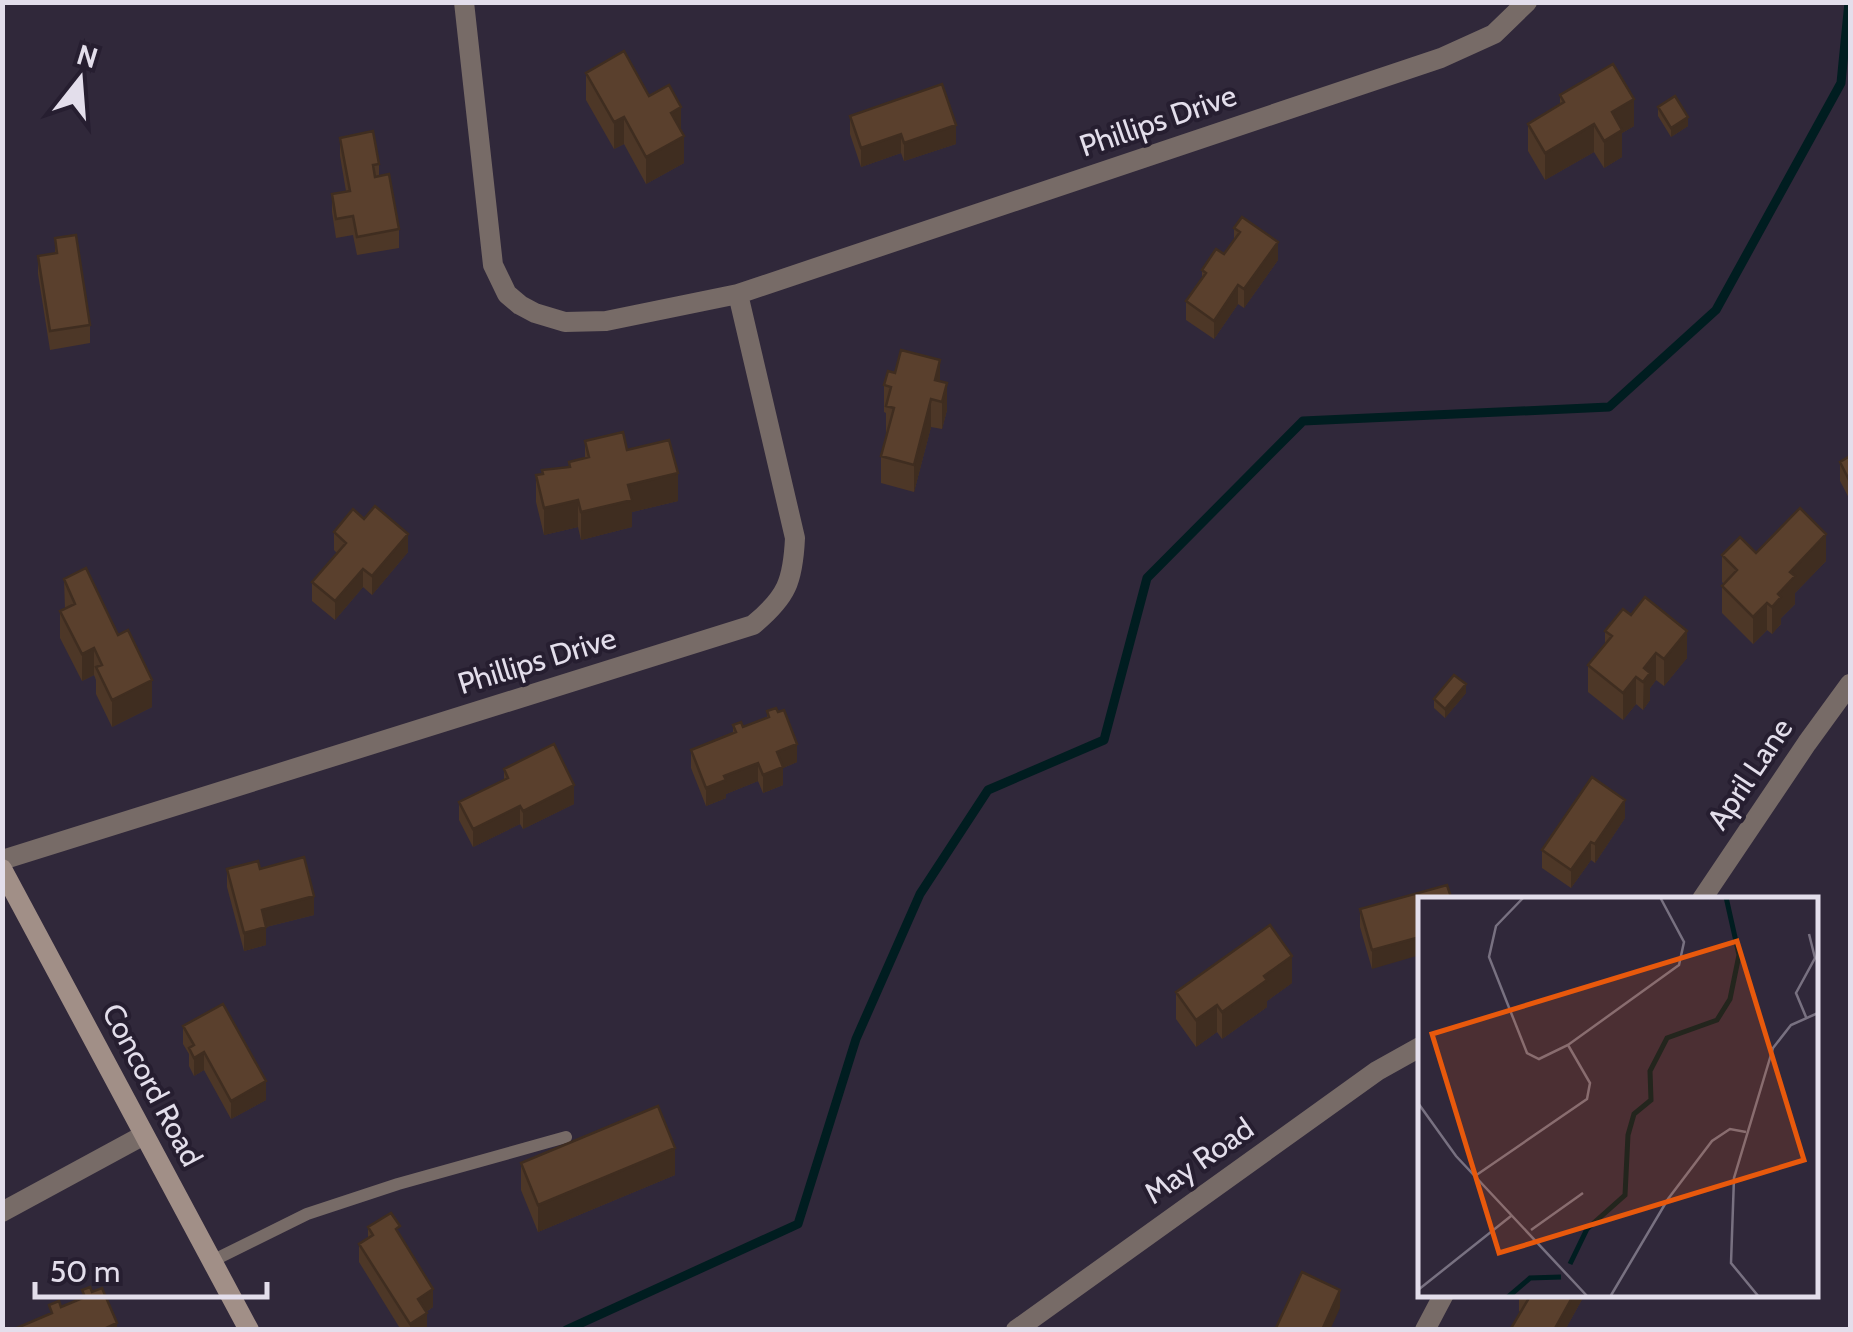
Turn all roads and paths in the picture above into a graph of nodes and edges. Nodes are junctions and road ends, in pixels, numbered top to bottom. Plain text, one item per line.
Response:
1 (464, 2) edge
2 (1528, 2) edge
3 (738, 294) junction
4 (1850, 684) edge
5 (2, 860) edge
6 (2, 868) edge
7 (1704, 897) edge
8 (1418, 1047) edge
9 (144, 1135) junction
10 (566, 1137) dead end
11 (2, 1212) edge
12 (214, 1260) junction
13 (1442, 1297) edge
14 (249, 1330) edge
15 (1016, 1330) edge
16 (1425, 1330) edge

1 - 3 street, Phillips Drive
2 - 3 street, Phillips Drive
3 - 5 street, Phillips Drive
4 - 7 street, April Lane
6 - 9 main road, Concord Road
8 - 15 street, May Road
9 - 11 street
9 - 12 main road, Concord Road
10 - 12 lane
12 - 14 main road, Concord Road
13 - 16 street

